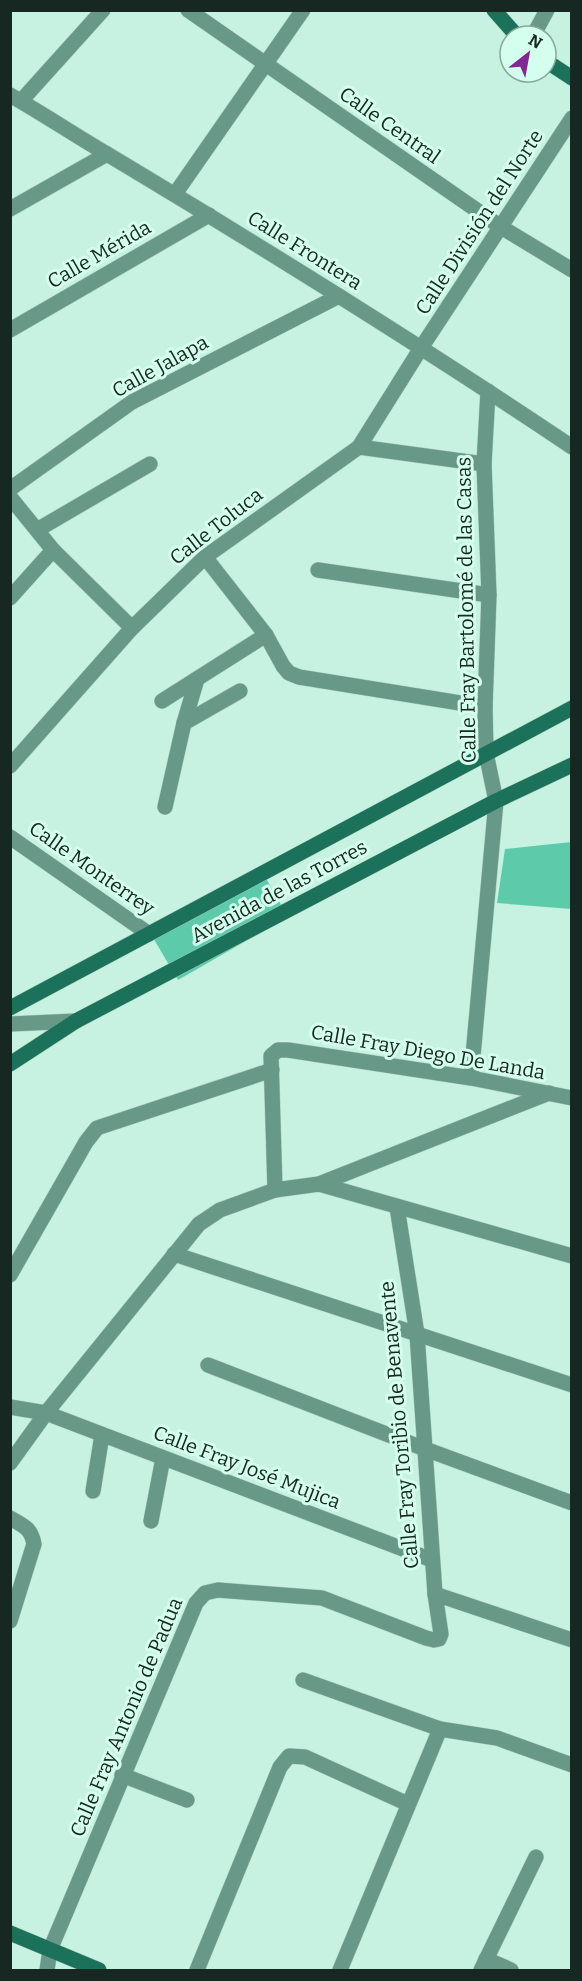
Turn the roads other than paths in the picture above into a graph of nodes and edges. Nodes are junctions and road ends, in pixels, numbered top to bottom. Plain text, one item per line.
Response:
1 (103, 10) edge
2 (188, 10) edge
3 (303, 10) edge
4 (494, 10) edge
5 (548, 10) edge
6 (506, 24) edge
7 (540, 24) edge
8 (265, 64) junction
9 (558, 69) edge
10 (572, 78) edge
11 (16, 98) edge
12 (572, 118) edge
13 (107, 154) junction
14 (175, 194) junction
15 (10, 209) edge
16 (209, 215) junction
17 (501, 227) junction
18 (572, 270) edge
19 (339, 296) junction
20 (10, 330) edge
21 (421, 348) junction
22 (488, 391) junction
23 (358, 447) junction
24 (572, 447) edge
25 (150, 464) dead end
26 (484, 464) junction
27 (10, 489) edge
28 (10, 497) edge
29 (37, 530) junction
30 (53, 550) junction
31 (205, 557) junction
32 (318, 570) dead end
33 (489, 594) junction
34 (10, 598) edge
35 (132, 628) junction
36 (266, 635) junction
37 (197, 679) junction
38 (240, 691) dead end
39 (162, 701) dead end
40 (485, 707) junction
41 (572, 708) edge
42 (184, 723) junction
43 (486, 753) junction
44 (572, 765) edge
45 (10, 766) edge
46 (496, 801) junction
47 (165, 807) dead end
48 (10, 837) edge
49 (148, 934) junction
50 (10, 1008) edge
51 (76, 1021) junction
52 (10, 1024) edge
53 (10, 1064) edge
54 (272, 1070) junction
55 (471, 1078) junction
56 (549, 1093) junction
57 (572, 1098) edge
58 (319, 1184) junction
59 (275, 1190) junction
60 (397, 1207) junction
61 (174, 1254) junction
62 (572, 1256) edge
63 (10, 1275) edge
64 (417, 1335) junction
65 (208, 1365) dead end
66 (572, 1385) edge
67 (10, 1407) edge
68 (46, 1413) junction
69 (102, 1435) junction
70 (424, 1449) junction
71 (163, 1458) junction
72 (10, 1463) edge
73 (93, 1491) dead end
74 (572, 1503) edge
75 (10, 1518) edge
76 (151, 1521) dead end
77 (432, 1560) junction
78 (435, 1594) junction
79 (10, 1621) edge
80 (439, 1639) joint
81 (572, 1640) edge
82 (303, 1680) dead end
83 (440, 1729) junction
84 (572, 1765) edge
85 (122, 1775) junction
86 (187, 1800) dead end
87 (408, 1804) junction
88 (536, 1857) dead end
89 (10, 1933) edge
90 (50, 1950) junction
91 (483, 1965) edge
92 (47, 1971) edge
93 (99, 1971) edge
94 (196, 1971) edge
95 (340, 1971) edge
96 (511, 1971) edge

1 - 11 street
2 - 8 street, Calle Central
3 - 8 street
4 - 6 street
5 - 7 street
8 - 14 street
8 - 17 street, Calle Central
9 - 10 street
11 - 13 street, Calle Frontera
12 - 17 street, Calle División del Norte
13 - 14 street, Calle Frontera
13 - 15 street
14 - 16 street, Calle Frontera
16 - 19 street, Calle Frontera
16 - 20 street, Calle Mérida
17 - 18 street, Calle Central
17 - 21 street, Calle División del Norte
19 - 21 street, Calle Frontera
19 - 27 street, Calle Jalapa
21 - 22 street, Calle Frontera
21 - 23 street, Calle Toluca
22 - 24 street, Calle Frontera
22 - 26 street, Calle Fray Bartolomé de las Casas
23 - 26 street
23 - 31 street, Calle Toluca
25 - 29 street
26 - 33 street, Calle Fray Bartolomé de las Casas
28 - 29 street
29 - 30 street
30 - 34 street
30 - 35 street
31 - 35 street, Calle Toluca
31 - 36 street
32 - 33 street
33 - 40 street, Calle Fray Bartolomé de las Casas
35 - 45 street, Calle Toluca
36 - 37 street
36 - 40 street
37 - 39 street
37 - 42 street
38 - 42 street
40 - 43 street, Calle Fray Bartolomé de las Casas
41 - 43 street, Avenida de las Torres
42 - 47 street
43 - 46 street, Calle Fray Bartolomé de las Casas
43 - 49 street, Avenida de las Torres
44 - 46 street, Avenida de las Torres
46 - 51 street, Avenida de las Torres
46 - 55 street, Calle Fray Bartolomé de las Casas
48 - 49 street, Calle Monterrey
49 - 50 street, Avenida de las Torres
51 - 52 street
51 - 53 street, Avenida de las Torres
54 - 55 street, Calle Fray Diego De Landa
54 - 59 street
54 - 63 street
55 - 56 street, Calle Fray Diego De Landa
56 - 57 street, Calle Fray Diego De Landa
56 - 58 street
58 - 59 street
58 - 60 street
59 - 61 street
60 - 62 street
60 - 64 street, Calle Fray Toribio de Benavente
61 - 64 street
61 - 68 street
64 - 66 street
64 - 70 street, Calle Fray Toribio de Benavente
65 - 70 street
67 - 68 street, Calle Fray José Mujica
68 - 69 street, Calle Fray José Mujica
68 - 72 street
69 - 71 street, Calle Fray José Mujica
69 - 73 street
70 - 74 street
70 - 77 street, Calle Fray Toribio de Benavente
71 - 76 street
71 - 77 street, Calle Fray José Mujica
75 - 79 street
77 - 78 street, Calle Fray Toribio de Benavente
78 - 80 street, Calle Fray Toribio de Benavente
78 - 81 street
80 - 85 street, Calle Fray Antonio de Padua
82 - 83 street
83 - 84 street
83 - 87 street
85 - 86 street
85 - 90 street, Calle Fray Antonio de Padua
87 - 94 street
87 - 95 street
88 - 91 street
89 - 90 street
90 - 92 street, Calle Fray Antonio de Padua
90 - 93 street
91 - 96 street

